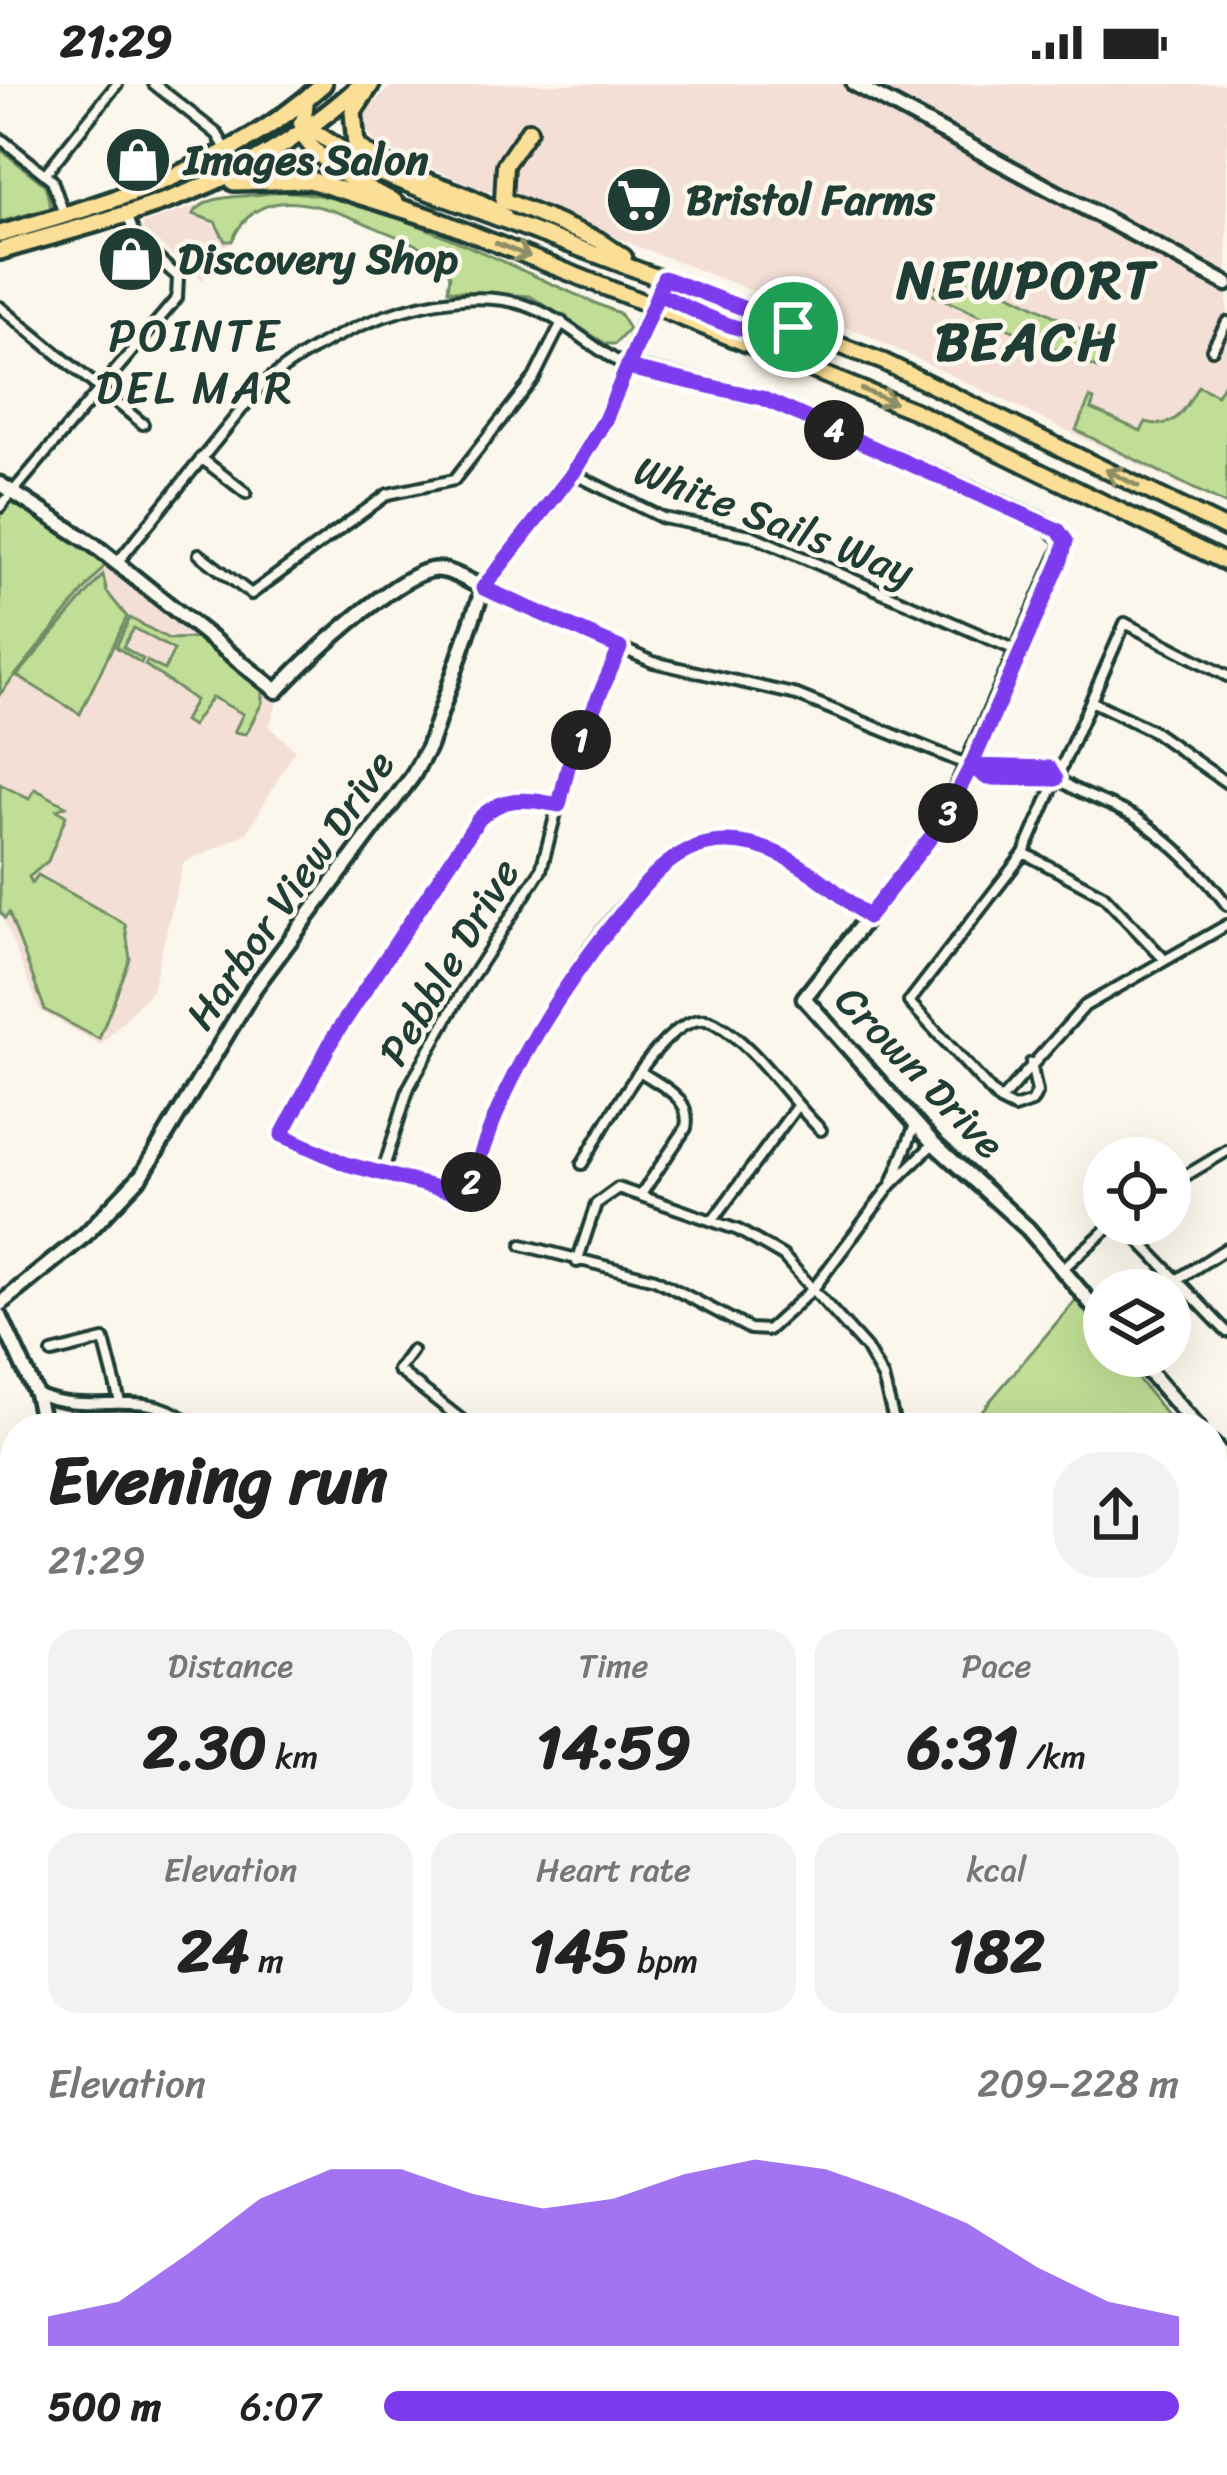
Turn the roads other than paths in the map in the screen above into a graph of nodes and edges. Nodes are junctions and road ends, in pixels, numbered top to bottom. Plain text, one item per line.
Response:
1 (117, 84) edge
2 (154, 84) edge
3 (323, 84) edge
4 (362, 84) edge
5 (371, 84) edge
6 (854, 84) edge
7 (306, 99) junction
8 (283, 118) junction
9 (306, 128) junction
10 (529, 130) dead end
11 (0, 138) edge
12 (228, 153) junction
13 (45, 174) junction
14 (219, 184) junction
15 (127, 214) junction
16 (504, 217) junction
17 (432, 218) junction
18 (67, 223) junction
19 (0, 234) edge
20 (0, 251) edge
21 (643, 270) junction
22 (664, 278) junction
23 (1227, 284) edge
24 (655, 300) junction
25 (0, 307) edge
26 (562, 322) junction
27 (1227, 322) edge
28 (793, 327) junction
29 (1212, 349) dead end
30 (628, 368) junction
31 (99, 387) junction
32 (143, 424) dead end
33 (201, 458) junction
34 (573, 473) junction
35 (0, 484) edge
36 (13, 493) junction
37 (246, 493) dead end
38 (0, 508) edge
39 (1227, 529) edge
40 (199, 554) dead end
41 (117, 563) junction
42 (1227, 563) edge
43 (483, 588) junction
44 (620, 648) junction
45 (1020, 652) junction
46 (1227, 676) edge
47 (1091, 701) junction
48 (971, 766) junction
49 (1056, 779) junction
50 (1227, 783) edge
51 (559, 805) junction
52 (1024, 853) junction
53 (1227, 905) edge
54 (868, 917) junction
55 (1227, 926) edge
56 (1165, 960) junction
57 (1030, 1064) junction
58 (641, 1072) junction
59 (1000, 1101) junction
60 (797, 1106) junction
61 (916, 1125) junction
62 (821, 1130) dead end
63 (933, 1144) junction
64 (904, 1145) junction
65 (1227, 1151) edge
66 (918, 1159) junction
67 (583, 1164) dead end
68 (1191, 1172) edge
69 (382, 1174) junction
70 (891, 1185) junction
71 (642, 1193) junction
72 (713, 1220) junction
73 (522, 1245) dead end
74 (1089, 1245) edge
75 (1142, 1245) edge
76 (1227, 1248) edge
77 (577, 1262) junction
78 (1164, 1269) edge
79 (1061, 1270) junction
80 (1191, 1271) edge
81 (814, 1288) junction
82 (1083, 1295) edge
83 (1191, 1297) edge
84 (0, 1304) edge
85 (0, 1316) edge
86 (1227, 1332) edge
87 (412, 1351) dead end
88 (52, 1353) dead end
89 (1153, 1377) edge
90 (36, 1394) junction
91 (120, 1402) junction
92 (40, 1413) edge
93 (172, 1413) edge
94 (453, 1413) edge
95 (891, 1413) edge
96 (1185, 1413) edge

1 - 13 street
2 - 12 street
3 - 7 highway
4 - 9 highway
5 - 16 highway
6 - 23 street
7 - 8 highway
7 - 9 main road
8 - 9 main road
8 - 12 highway
9 - 14 highway
9 - 16 main road
9 - 17 main road
10 - 21 main road
11 - 13 street
12 - 18 highway
13 - 18 street
14 - 15 highway
14 - 17 highway
15 - 18 highway
15 - 31 street
16 - 21 main road
17 -> 24 main road
18 - 19 highway
18 - 20 highway
21 - 22 main road
22 - 24 street, Harbor View Drive
22 - 28 main road
24 - 28 main road
24 - 30 street, Harbor View Drive
24 -> 42 main road
25 - 31 street
26 - 30 street
26 - 33 street
26 - 40 street
27 - 29 street
39 -> 28 main road
30 - 34 street, Harbor View Drive
30 - 45 street, Crown Drive
31 - 32 street
31 - 36 street
33 - 37 street
33 - 41 street
34 - 43 street, Harbor View Drive
34 - 45 street, White Sails Way
35 - 36 street
36 - 38 street
36 - 41 street
41 - 43 street
43 - 44 street
43 - 84 street, Harbor View Drive
44 - 48 street
44 - 51 street, Pebble Drive
45 - 48 street, Crown Drive
46 - 47 street
47 - 49 street
47 - 50 street
48 - 49 street
48 - 54 street, Crown Drive
49 - 52 street
49 - 53 street
51 - 69 street, Pebble Drive
51 - 69 street
52 - 56 street
52 - 59 street
54 - 61 street, Crown Drive
54 - 69 street
55 - 56 street
56 - 57 street
57 - 59 street
57 - 59 street
58 - 60 street
58 - 67 street
58 - 71 street
60 - 62 street
60 - 72 street
61 - 63 street, Crown Drive
61 - 64 street
63 - 66 street
63 - 79 street, Crown Drive
64 - 66 street
64 - 70 street
65 - 68 street
66 - 70 street
70 - 81 street
71 - 72 street
71 - 77 street
72 - 81 street
73 - 77 street
74 - 79 street
75 - 78 street
76 - 80 street
77 - 81 street
79 - 82 street, Crown Drive
81 - 95 street
83 - 86 street
85 - 90 street
87 - 94 street
88 - 91 street
89 - 96 street
90 - 91 street
90 - 92 street
91 - 93 street

